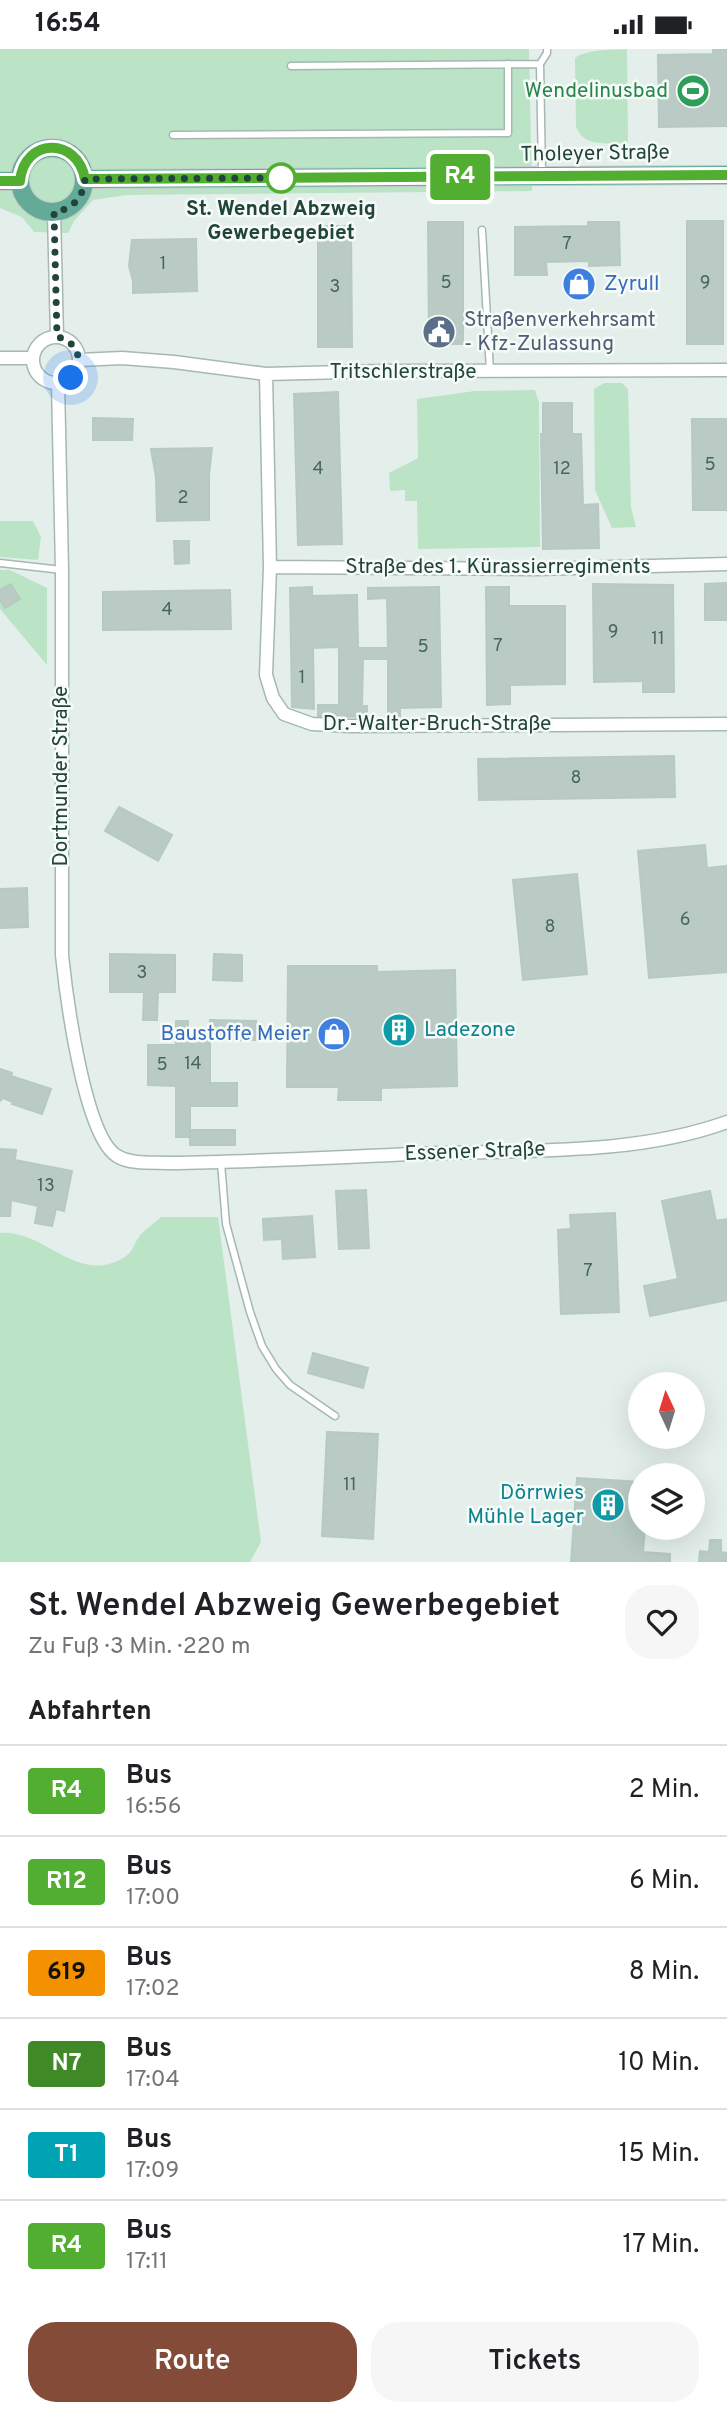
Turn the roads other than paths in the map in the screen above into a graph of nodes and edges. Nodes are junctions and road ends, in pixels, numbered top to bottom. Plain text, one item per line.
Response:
1 (547, 49) edge
2 (508, 64) junction
3 (540, 64) junction
4 (291, 66) dead end
5 (173, 135) dead end
6 (727, 175) edge
7 (542, 177) junction
8 (85, 179) junction
9 (0, 181) edge
10 (20, 181) junction
11 (54, 212) junction
12 (482, 230) dead end
13 (57, 337) junction
14 (0, 358) edge
15 (33, 358) junction
16 (79, 360) junction
17 (727, 370) edge
18 (490, 371) junction
19 (266, 374) junction
20 (58, 383) junction
21 (0, 563) edge
22 (727, 564) edge
23 (270, 567) junction
24 (62, 570) junction
25 (727, 724) edge
26 (727, 1122) edge
27 (119, 1157) joint
28 (221, 1163) junction
29 (335, 1416) dead end

1 - 3 lane
2 - 3 lane
2 - 4 lane
2 - 5 lane
3 - 7 lane
6 - 7 main road, Tholeyer Straße
7 - 8 main road, Tholeyer Straße
8 - 10 main road
8 - 11 main road
9 - 10 main road
10 - 11 main road
11 - 13 street
12 - 18 lane
13 - 15 street
13 - 16 street
14 - 15 street
15 - 20 street
16 - 19 street, Tritschlerstraße
16 - 20 street
17 - 18 street, Tritschlerstraße
18 - 19 street, Tritschlerstraße
19 - 23 street, Dr.-Walter-Bruch-Straße
20 - 24 street, Dortmunder Straße
21 - 24 lane
22 - 23 street, Straße des 1. Kürassierregiments
23 - 25 street, Dr.-Walter-Bruch-Straße
24 - 27 street, Dortmunder Straße
26 - 28 street, Essener Straße
27 - 28 street, Essener Straße
28 - 29 lane

